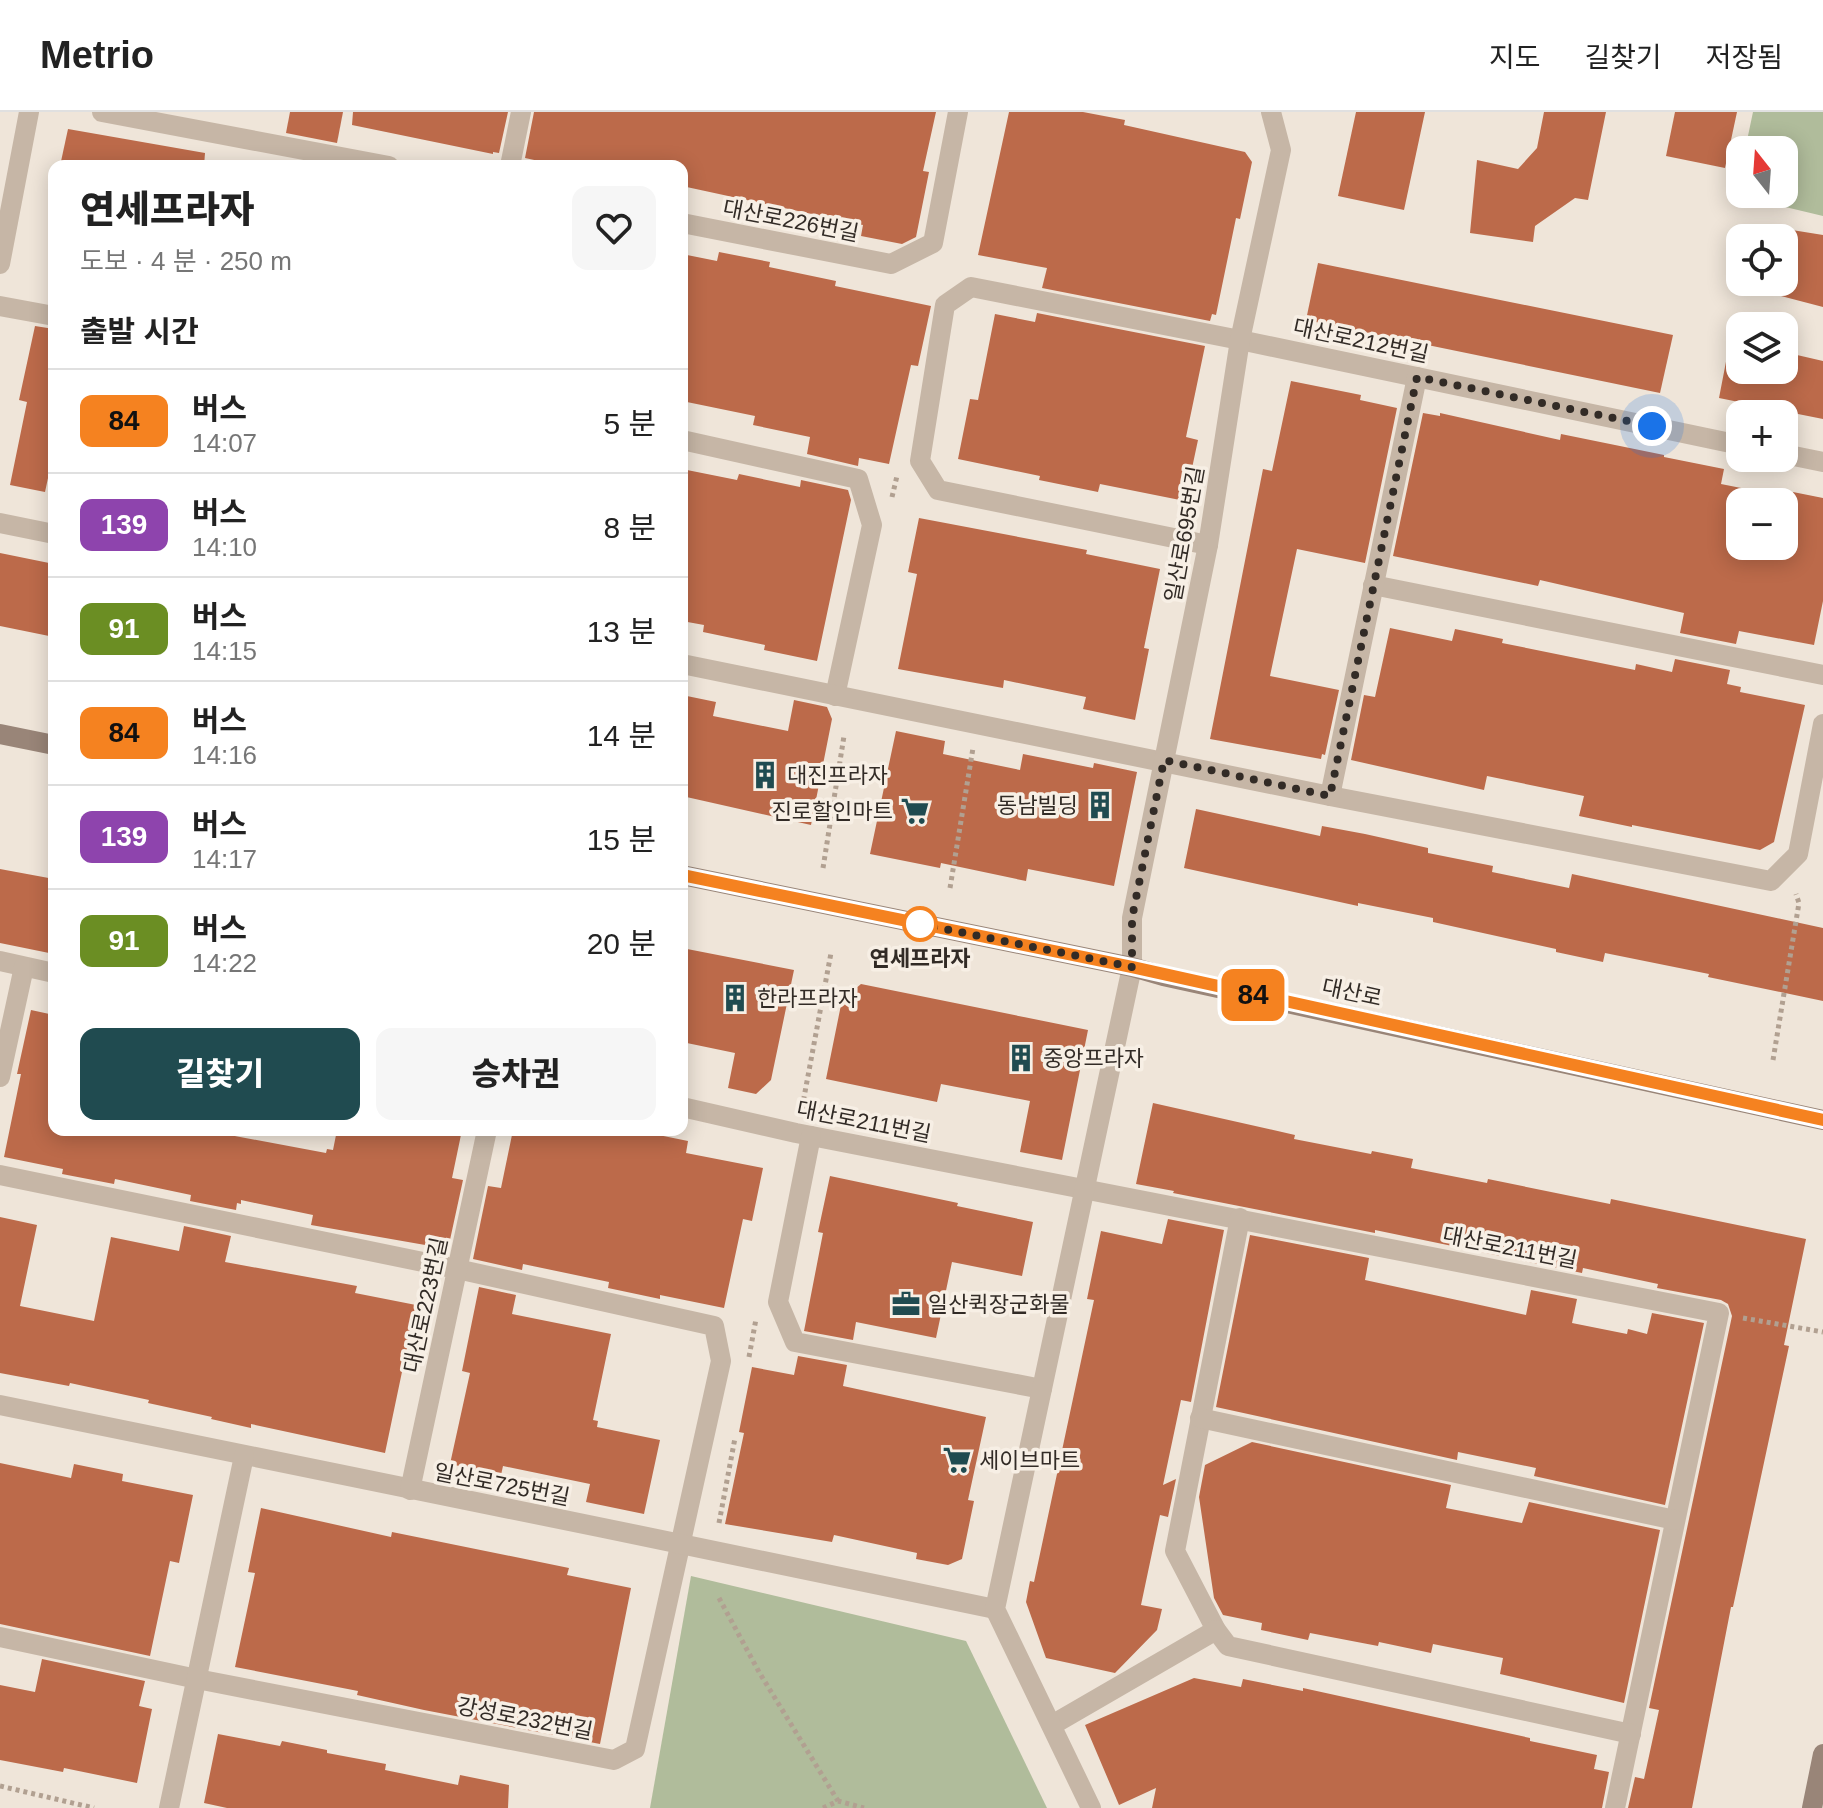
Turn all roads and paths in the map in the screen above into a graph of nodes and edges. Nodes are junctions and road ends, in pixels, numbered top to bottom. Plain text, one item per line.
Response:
1 (29, 112) edge
2 (102, 112) edge
3 (521, 112) edge
4 (958, 112) edge
5 (1271, 112) edge
6 (357, 160) edge
7 (511, 160) edge
8 (688, 224) edge
9 (0, 264) edge
10 (0, 306) edge
11 (48, 315) edge
12 (1240, 340) junction
13 (1417, 377) junction
14 (688, 441) edge
15 (1726, 442) edge
16 (1798, 457) edge
17 (1823, 462) edge
18 (0, 523) edge
19 (48, 533) edge
20 (1208, 545) junction
21 (1373, 585) junction
22 (688, 665) edge
23 (1823, 675) edge
24 (844, 697) junction
25 (977, 723) junction
26 (1823, 724) edge
27 (0, 734) edge
28 (844, 736) dead end
29 (48, 744) edge
30 (1164, 760) junction
31 (1330, 796) junction
32 (1787, 867) junction
33 (823, 868) dead end
34 (688, 876) edge
35 (950, 888) dead end
36 (831, 953) dead end
37 (0, 961) edge
38 (24, 967) junction
39 (1132, 967) junction
40 (48, 972) edge
41 (1773, 1060) dead end
42 (0, 1077) edge
43 (688, 1108) edge
44 (802, 1109) dead end
45 (1823, 1120) edge
46 (486, 1136) edge
47 (811, 1136) junction
48 (0, 1175) edge
49 (1084, 1189) junction
50 (1240, 1218) junction
51 (457, 1269) junction
52 (1719, 1313) junction
53 (756, 1315) dead end
54 (1823, 1332) edge
55 (748, 1360) dead end
56 (1042, 1389) junction
57 (0, 1405) edge
58 (1200, 1418) junction
59 (735, 1434) dead end
60 (244, 1456) junction
61 (410, 1490) junction
62 (1675, 1520) junction
63 (719, 1523) dead end
64 (681, 1543) junction
65 (719, 1598) dead end
66 (995, 1609) junction
67 (1216, 1630) junction
68 (0, 1637) edge
69 (197, 1679) junction
70 (1052, 1725) junction
71 (1631, 1734) junction
72 (1823, 1754) edge
73 (0, 1786) edge
74 (838, 1801) junction
75 (94, 1808) edge
76 (169, 1808) edge
77 (823, 1808) edge
78 (864, 1808) edge
79 (1091, 1808) edge
80 (1615, 1808) edge
81 (1812, 1808) edge

1 - 9 street
2 - 6 street
3 - 7 street
4 - 8 street, 대산로226번길
5 - 12 street, 일산로695번길
10 - 11 street
12 - 13 street, 대산로212번길
12 - 20 street, 일산로695번길
12 - 20 street, 대산로212번길
13 - 15 street, 대산로212번길
13 - 21 street
14 - 24 street
16 - 17 street
18 - 19 street
20 - 30 street, 일산로695번길
21 - 23 street
21 - 31 street
22 - 24 street
24 - 25 street
25 - 30 street
25 - 35 path
26 - 32 street
27 - 29 main road
28 - 33 path
30 - 31 street
30 - 39 street, 일산로695번길
31 - 32 street
32 - 41 path
34 - 39 main road, 대산로
36 - 44 path
37 - 38 street
38 - 40 street
38 - 42 street
39 - 45 main road, 대산로
39 - 49 street
43 - 47 street, 대산로211번길
46 - 51 street, 대산로223번길
47 - 49 street, 대산로211번길
47 - 56 street
48 - 51 street
49 - 50 street, 대산로211번길
49 - 56 street
50 - 52 street, 대산로211번길
50 - 58 street
51 - 61 street, 대산로223번길
51 - 64 street, 강성로232번길
52 - 54 path
52 - 62 street
53 - 55 path
56 - 66 street
57 - 60 street, 일산로725번길
58 - 62 street
58 - 67 street
59 - 63 path
60 - 61 street, 일산로725번길
60 - 69 street
61 - 64 street, 일산로725번길
62 - 71 street
64 - 66 street, 일산로725번길
64 - 69 street, 강성로232번길
65 - 74 path
66 - 70 street
67 - 70 street
67 - 71 street
68 - 69 street, 강성로232번길
69 - 76 street
70 - 79 street
71 - 80 street
72 - 81 main road
73 - 75 path
74 - 77 path
74 - 78 path

